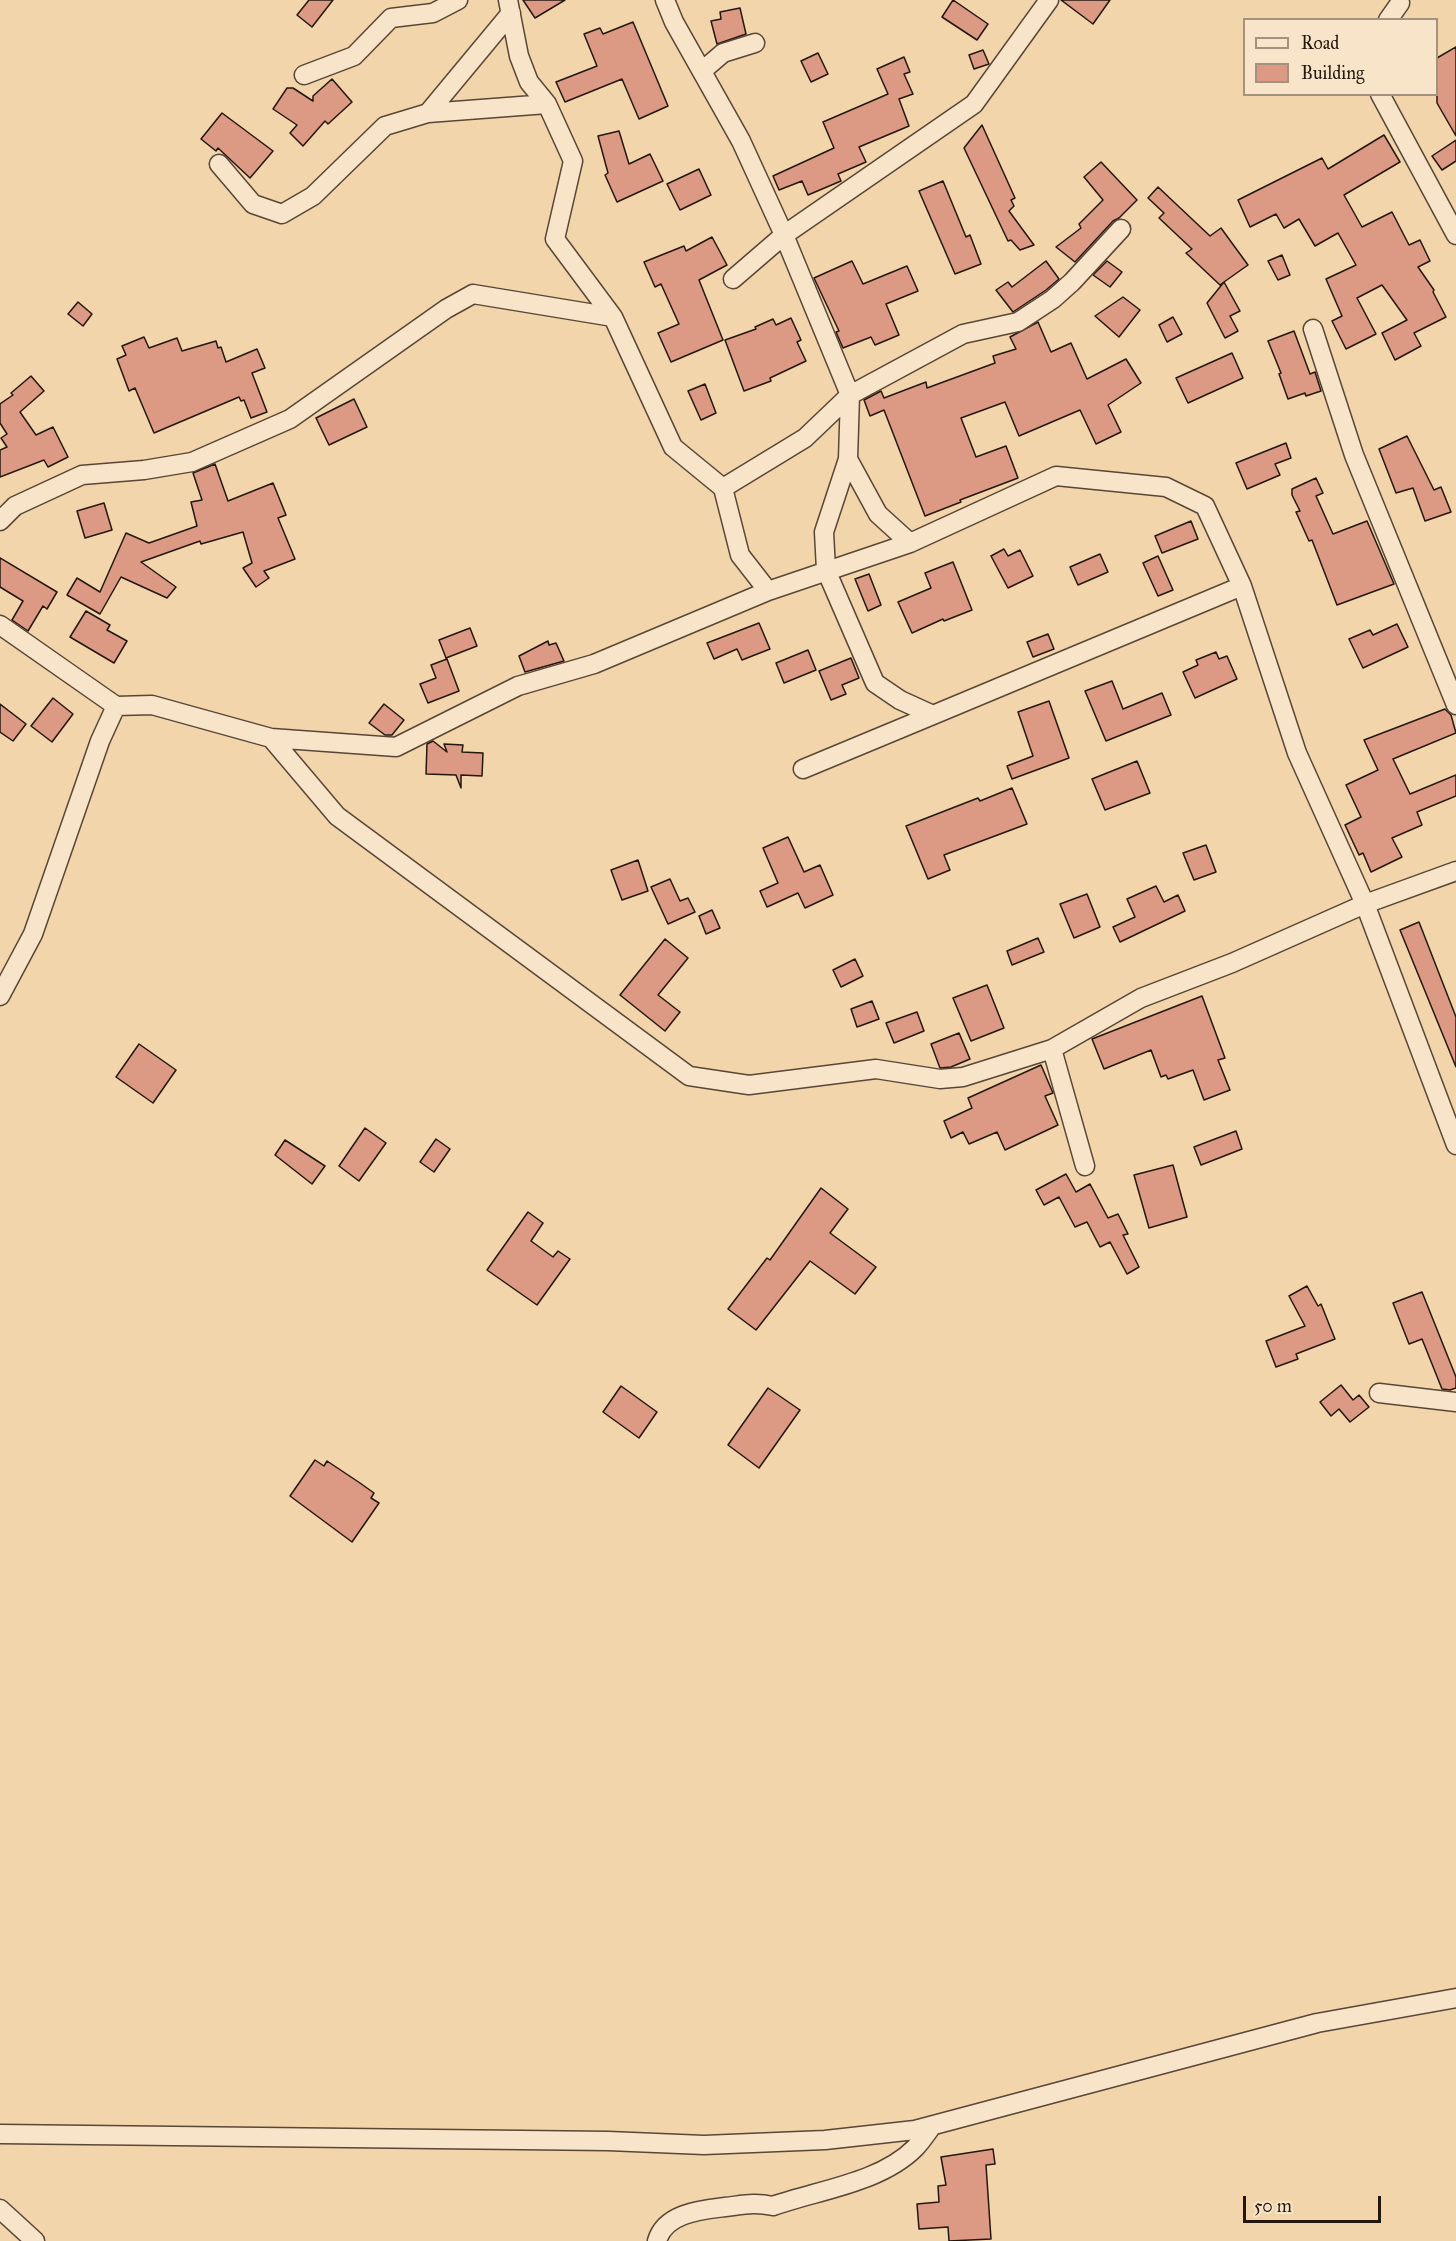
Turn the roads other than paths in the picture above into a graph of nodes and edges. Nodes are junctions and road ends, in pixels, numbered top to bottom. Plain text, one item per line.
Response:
1 (458, 0) edge
2 (665, 0) edge
3 (1050, 0) edge
4 (1400, 3) dead end
5 (509, 6) edge
6 (1389, 18) edge
7 (755, 42) dead end
8 (702, 71) junction
9 (304, 75) dead end
10 (1381, 96) edge
11 (547, 104) junction
12 (428, 113) junction
13 (219, 164) dead end
14 (1120, 229) dead end
15 (1456, 235) edge
16 (784, 236) junction
17 (733, 279) dead end
18 (613, 317) junction
19 (1313, 329) dead end
20 (850, 395) junction
21 (848, 459) junction
22 (723, 489) junction
23 (0, 521) edge
24 (910, 543) junction
25 (826, 570) junction
26 (1242, 586) junction
27 (768, 591) junction
28 (0, 625) edge
29 (1456, 705) edge
30 (116, 706) junction
31 (933, 715) junction
32 (272, 738) junction
33 (804, 769) dead end
34 (1456, 871) edge
35 (1365, 904) junction
36 (0, 996) edge
37 (1052, 1049) junction
38 (1456, 1145) edge
39 (1085, 1166) dead end
40 (1379, 1393) dead end
41 (1456, 1402) edge
42 (1456, 1998) edge
43 (932, 2126) junction
44 (0, 2134) edge
45 (0, 2209) edge
46 (35, 2241) edge
47 (657, 2241) edge

1 - 9 street
2 - 8 street
3 - 16 street
4 - 6 street
5 - 11 street
5 - 12 street
7 - 8 street
8 - 16 street
10 - 15 street
11 - 12 street
11 - 18 street
12 - 13 street
14 - 20 street
16 - 17 street
16 - 20 street
18 - 22 street
18 - 23 street
19 - 29 street
20 - 21 street
20 - 22 street
21 - 24 street
21 - 25 street
22 - 27 street
24 - 25 street
24 - 26 street
25 - 27 street
25 - 31 street
26 - 31 street
26 - 35 street
27 - 32 street
28 - 30 street
30 - 32 street
30 - 36 street
31 - 33 street
32 - 37 street
34 - 35 street
35 - 37 street
35 - 38 street
37 - 39 street
40 - 41 street
42 - 43 street
43 - 44 street
43 - 47 street
45 - 46 street

